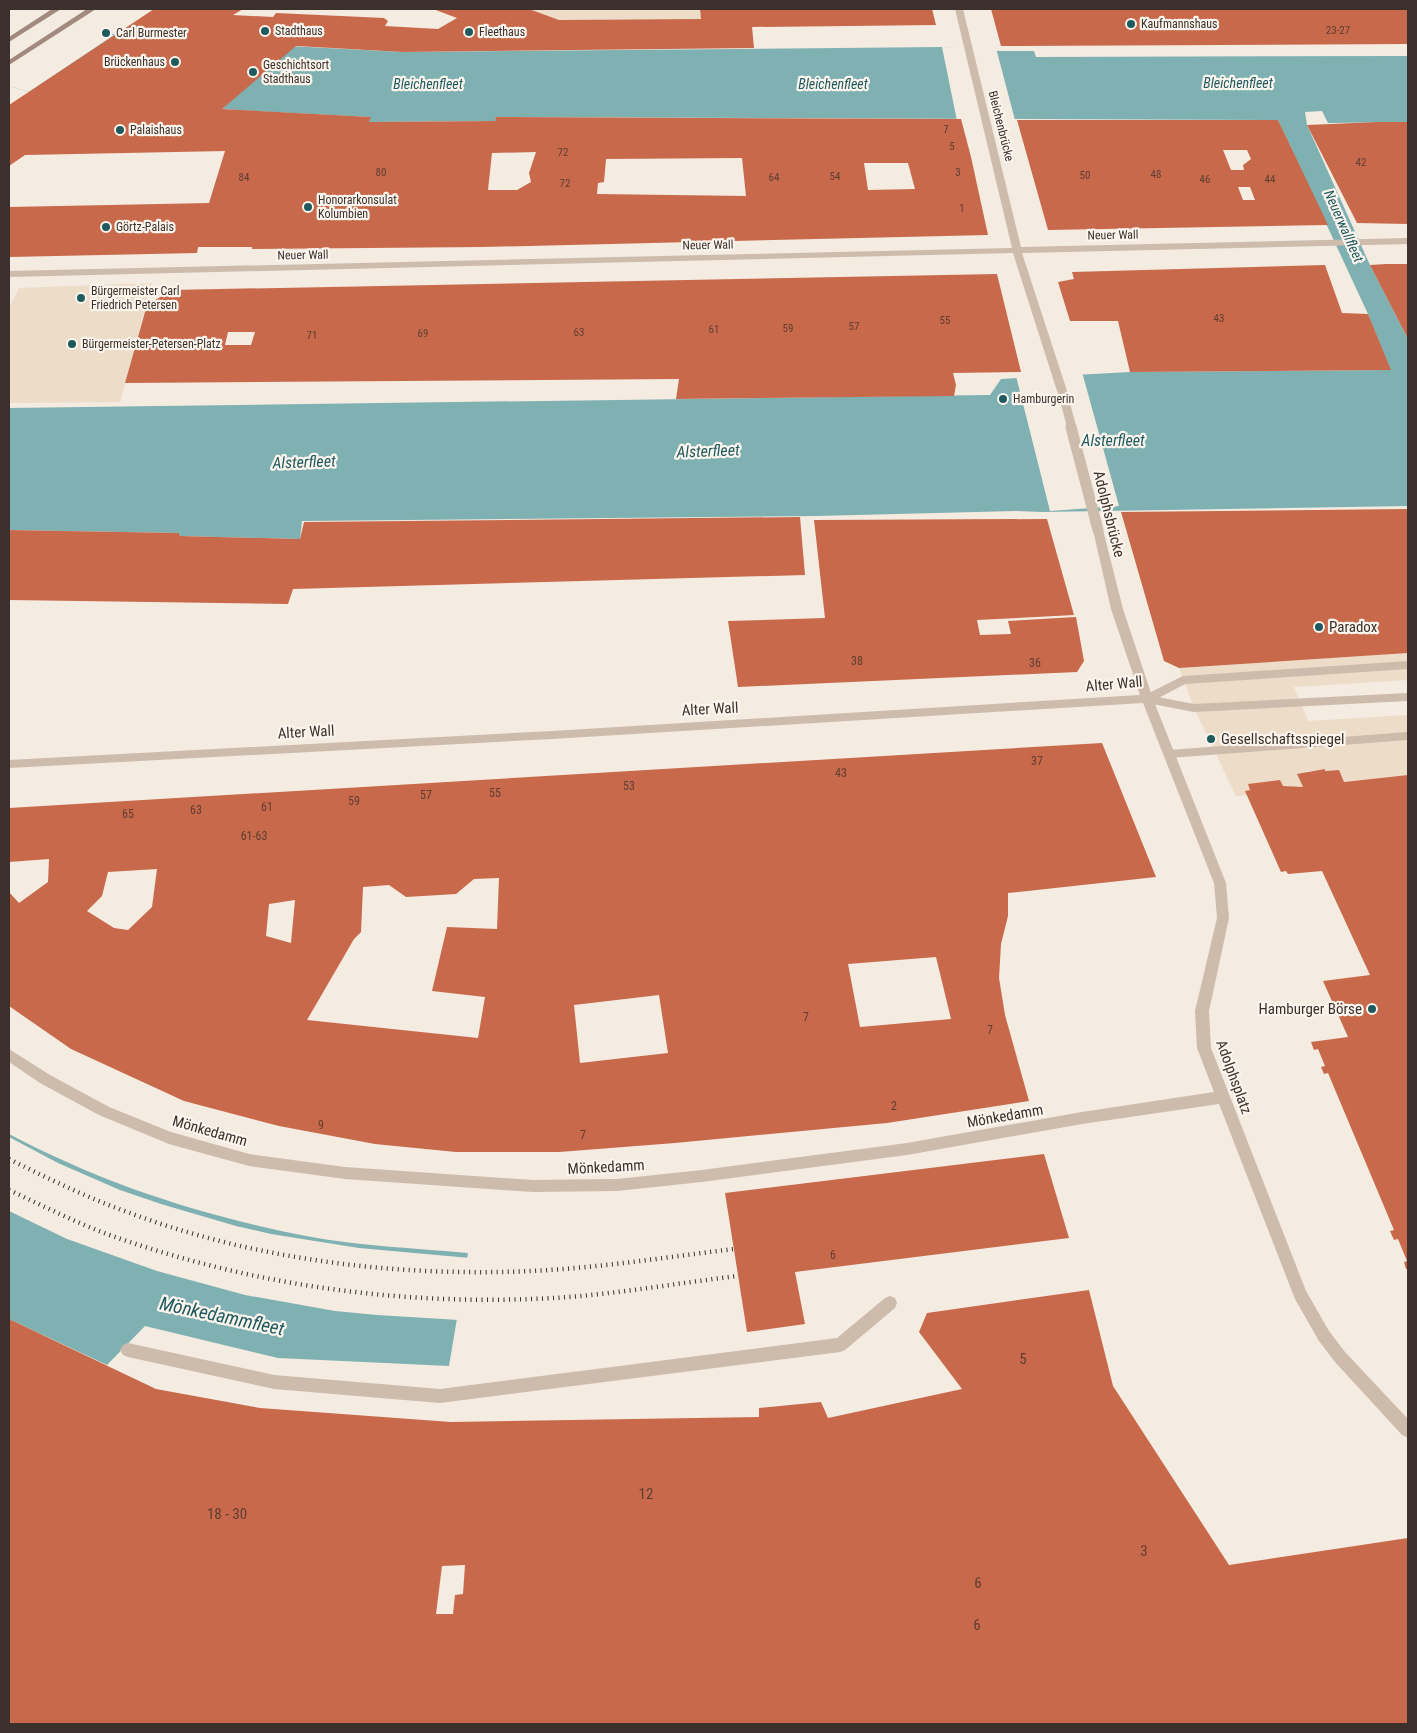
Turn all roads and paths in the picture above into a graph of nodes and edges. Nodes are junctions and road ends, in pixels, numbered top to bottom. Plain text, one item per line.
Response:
1 (57, 9) edge
2 (92, 9) edge
3 (959, 9) edge
4 (9, 40) edge
5 (9, 63) edge
6 (1408, 241) edge
7 (1017, 250) junction
8 (9, 274) edge
9 (1408, 665) edge
10 (1408, 697) edge
11 (1147, 699) junction
12 (1408, 736) edge
13 (1169, 754) junction
14 (9, 764) edge
15 (9, 1055) edge
16 (1223, 1097) junction
17 (890, 1303) dead end
18 (128, 1350) dead end
19 (1408, 1430) edge

1 - 4 main road
2 - 5 main road
3 - 7 street, Bleichenbrücke
6 - 7 street, Neuer Wall
7 - 8 street, Neuer Wall
7 - 11 street, Adolphsbrücke, bridge
9 - 11 street, Alter Wall
10 - 11 street
11 - 13 street, Adolphsplatz
11 - 14 street, Alter Wall
12 - 13 street
13 - 16 street, Adolphsplatz
15 - 16 street, Mönkedamm
16 - 19 street, Adolphsplatz
17 - 18 street

